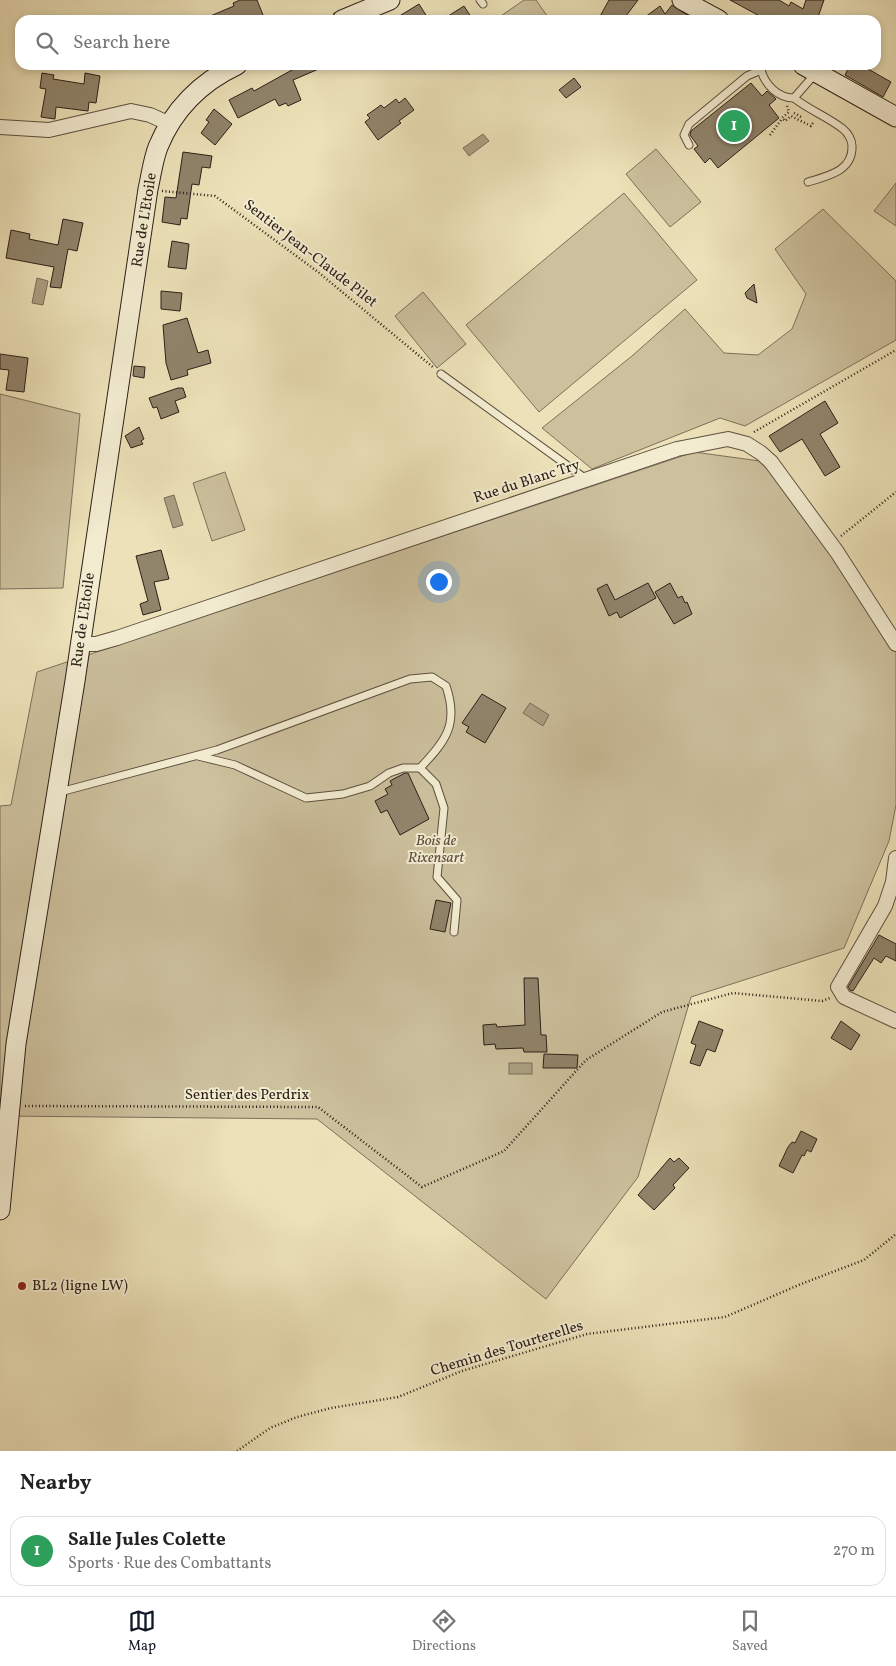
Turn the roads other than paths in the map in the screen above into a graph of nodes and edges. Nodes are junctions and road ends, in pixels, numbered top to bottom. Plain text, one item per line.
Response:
1 (390, 0) edge
2 (682, 0) edge
3 (354, 15) edge
4 (710, 15) edge
5 (229, 70) edge
6 (758, 70) edge
7 (763, 70) edge
8 (809, 70) edge
9 (812, 70) edge
10 (794, 98) junction
11 (896, 117) edge
12 (170, 124) junction
13 (0, 127) edge
14 (689, 145) dead end
15 (808, 182) dead end
16 (441, 374) road end
17 (586, 479) junction
18 (80, 644) junction
19 (896, 644) edge
20 (197, 755) junction
21 (420, 768) junction
22 (56, 793) junction
23 (896, 858) edge
24 (454, 932) dead end
25 (896, 1021) edge
26 (0, 1210) edge

1 - 3 street
2 - 4 street
5 - 12 street, Rue de L'Etoile
6 - 14 lane
7 - 10 lane
8 - 10 lane
9 - 11 street
10 - 15 lane
12 - 13 street
12 - 18 street, Rue de L'Etoile
16 - 17 lane
17 - 18 street, Rue du Blanc Try
17 - 19 street, Rue du Blanc Try
18 - 22 street, Rue de L'Etoile
20 - 21 lane
20 - 21 lane
20 - 22 lane
21 - 24 lane
22 - 26 street, Rue de L'Etoile
23 - 25 street

